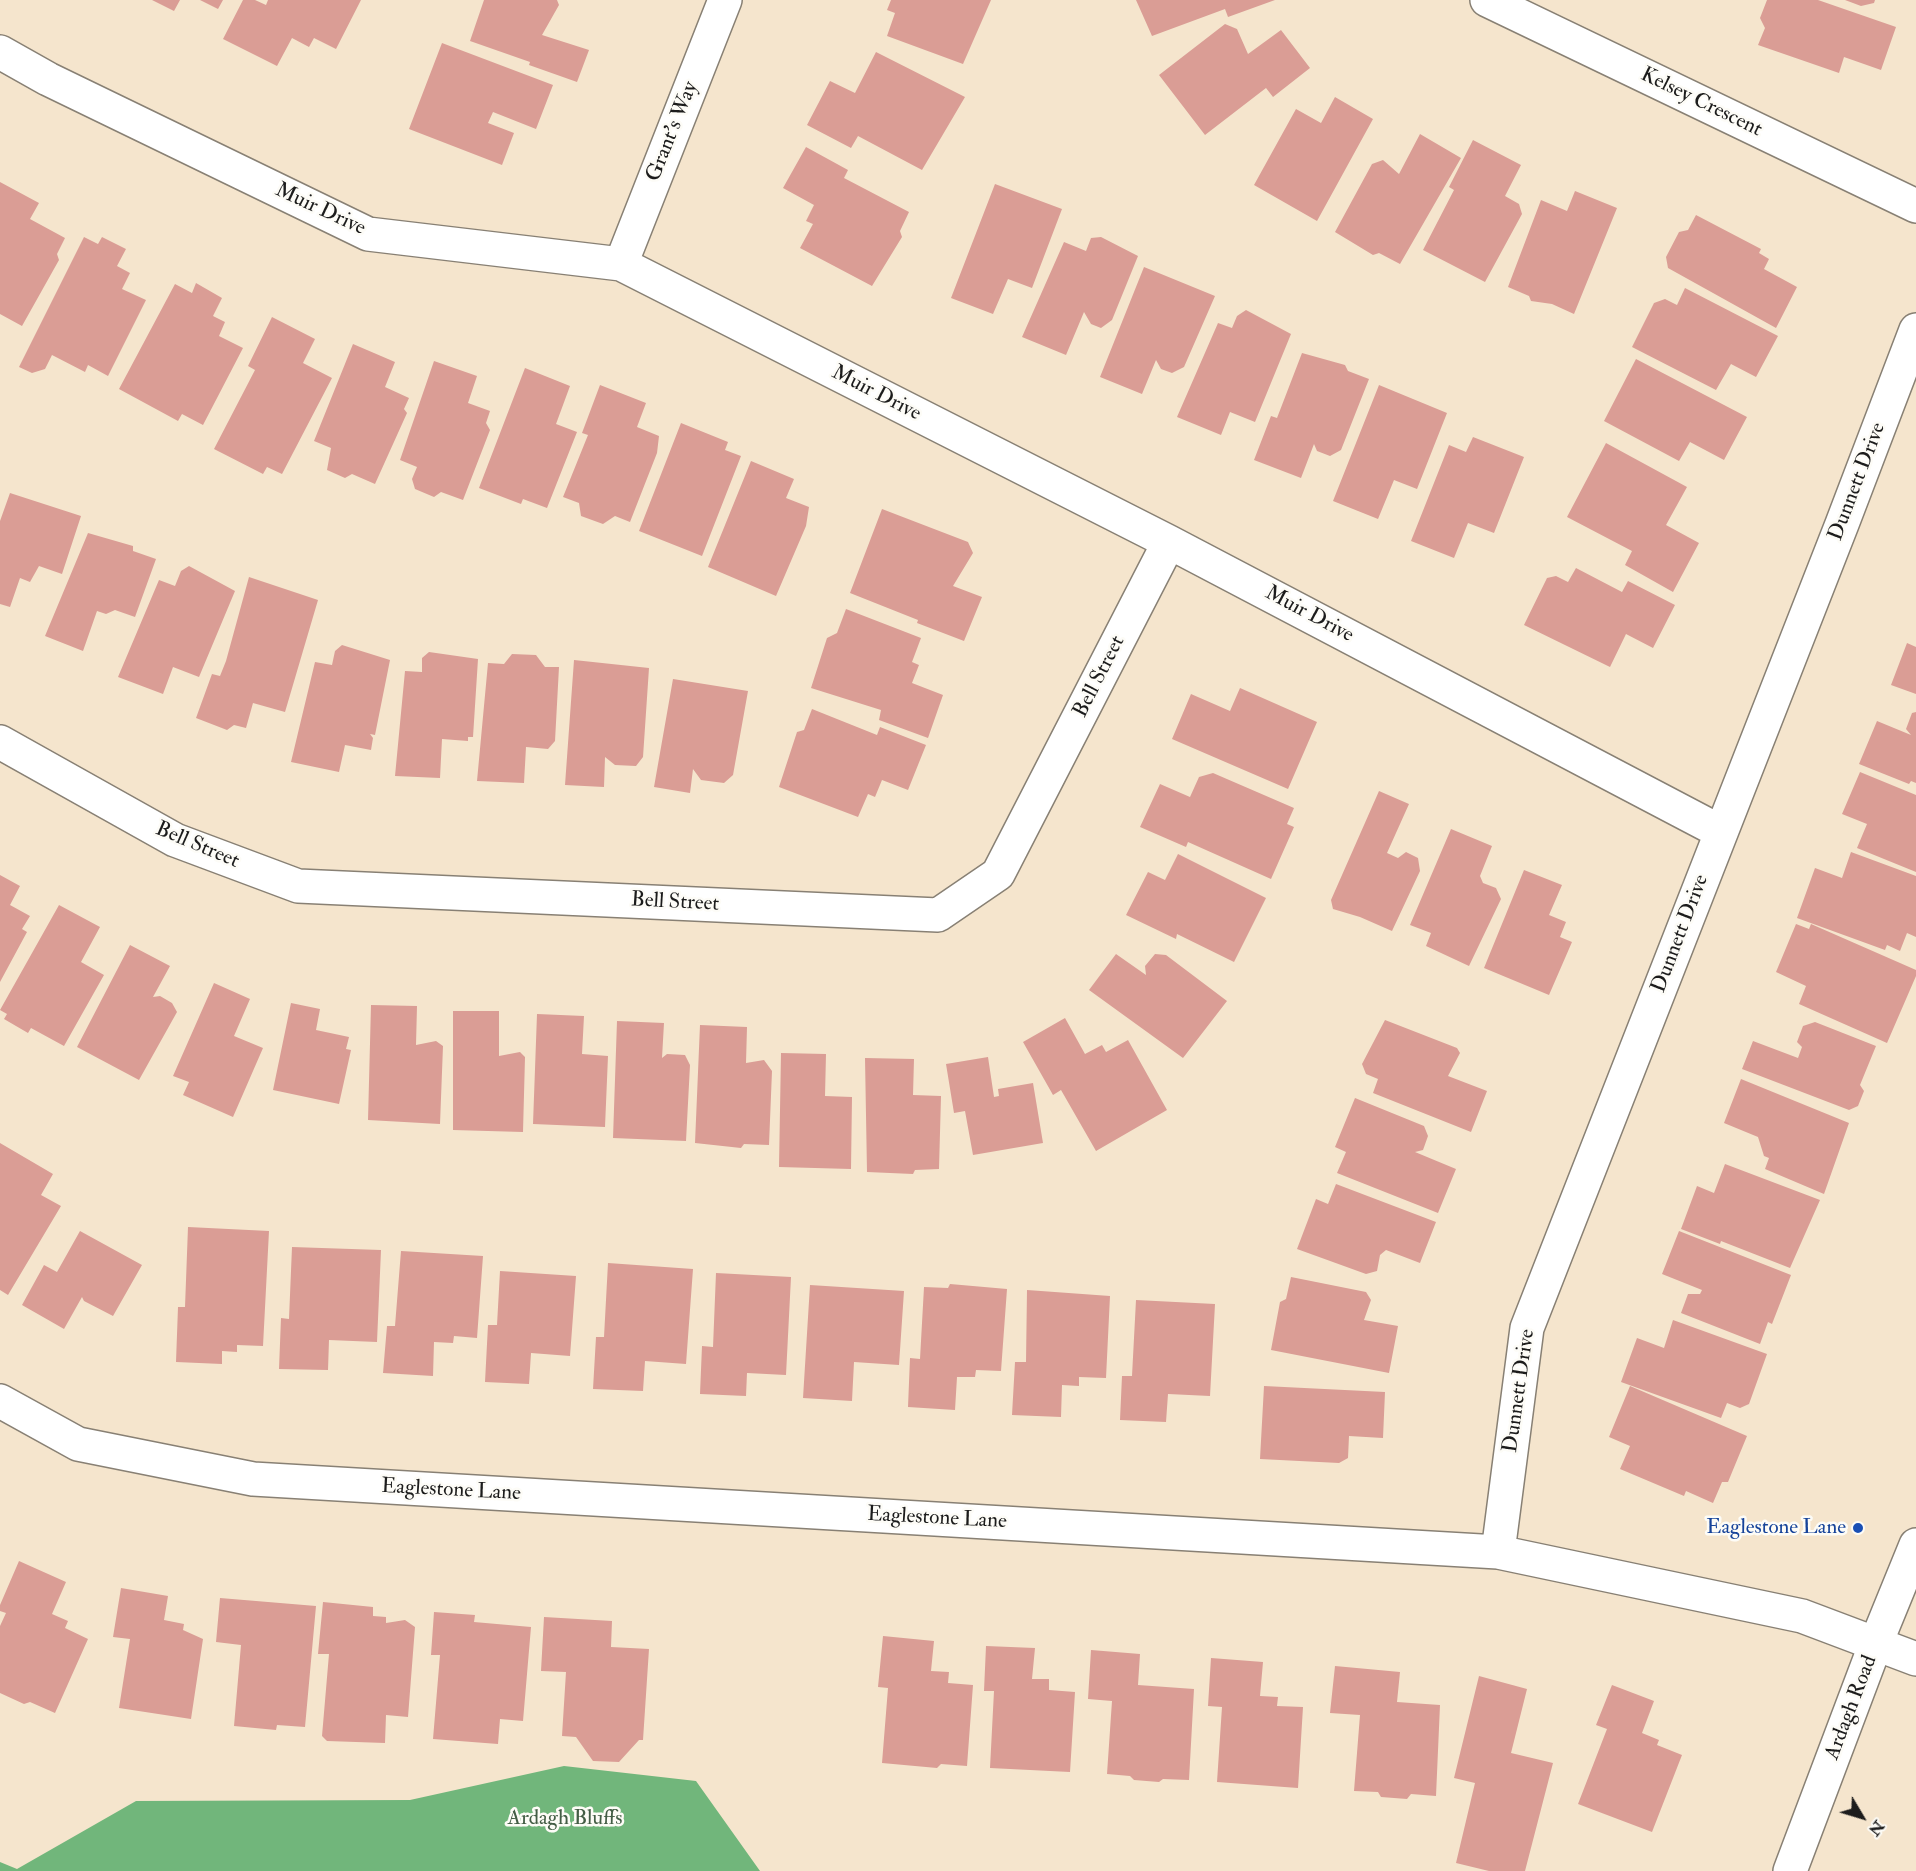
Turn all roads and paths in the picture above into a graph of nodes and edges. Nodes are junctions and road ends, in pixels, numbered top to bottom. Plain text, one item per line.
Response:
1 (725, 0) edge
2 (1487, 0) edge
3 (0, 52) edge
4 (1916, 206) edge
5 (621, 264) junction
6 (1916, 330) edge
7 (1168, 542) junction
8 (0, 742) edge
9 (1721, 831) junction
10 (0, 1401) edge
11 (1916, 1545) edge
12 (1498, 1552) junction
13 (1876, 1643) junction
14 (1916, 1659) edge
15 (1790, 1871) edge

1 - 5 street, Grant's Way
2 - 4 street, Kelsey Crescent
3 - 5 street, Muir Drive
5 - 7 street, Muir Drive
6 - 9 street, Dunnett Drive
7 - 8 street, Bell Street
7 - 9 street, Muir Drive
9 - 12 street, Dunnett Drive
10 - 12 street, Eaglestone Lane
11 - 13 street, Ardagh Road
12 - 13 street, Eaglestone Lane
13 - 14 street, Eaglestone Lane
13 - 15 street, Ardagh Road

